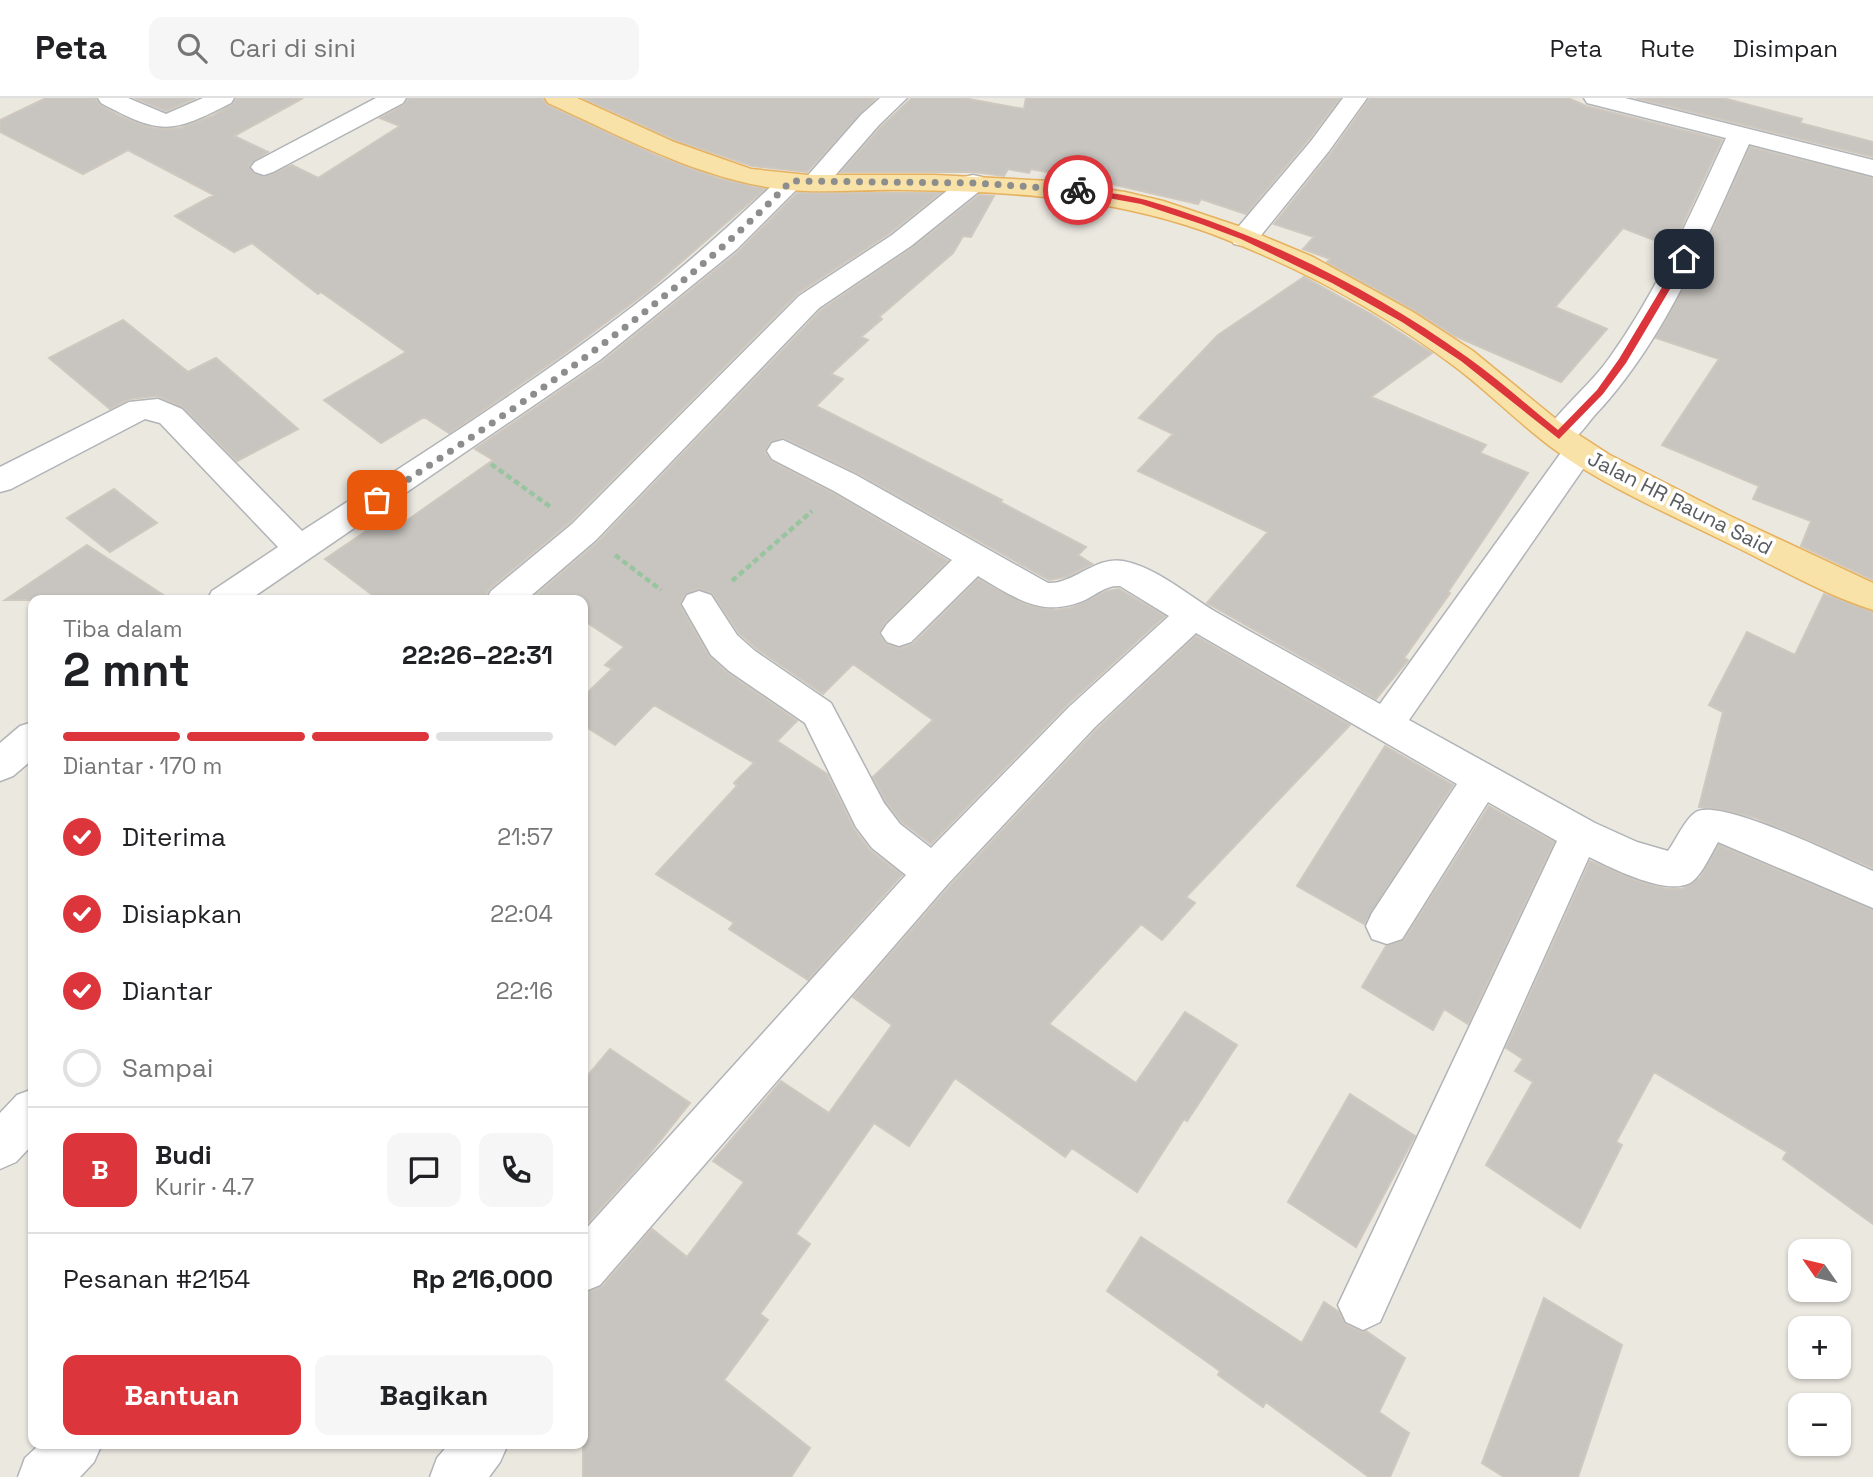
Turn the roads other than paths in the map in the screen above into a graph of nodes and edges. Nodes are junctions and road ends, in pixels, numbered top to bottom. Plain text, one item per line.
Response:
1 (110, 98) edge
2 (222, 98) edge
3 (394, 98) edge
4 (557, 98) edge
5 (895, 98) edge
6 (1354, 98) edge
7 (1596, 98) edge
8 (1740, 135) junction
9 (264, 167) dead end
10 (1873, 168) edge
11 (803, 182) junction
12 (974, 183) junction
13 (1244, 237) junction
14 (1569, 443) junction
15 (783, 451) dead end
16 (0, 481) edge
17 (299, 548) junction
18 (976, 557) junction
19 (231, 595) edge
20 (509, 595) edge
21 (1873, 597) edge
22 (699, 604) road end
23 (1193, 615) junction
24 (899, 633) dead end
25 (1385, 724) junction
26 (28, 741) edge
27 (0, 765) edge
28 (1481, 780) junction
29 (1580, 834) junction
30 (933, 873) junction
31 (1873, 890) edge
32 (1387, 926) dead end
33 (28, 1116) edge
34 (0, 1146) edge
35 (588, 1262) edge
36 (1363, 1305) dead end
37 (71, 1449) edge
38 (478, 1449) edge
39 (484, 1449) edge
40 (44, 1477) edge
41 (456, 1477) edge
42 (493, 1477) edge

1 - 2 street
3 - 9 street
4 - 11 main road, Jalan HR Rauna Said
5 - 11 street
6 - 13 street
7 - 8 street
8 - 10 street
8 - 14 street
11 - 12 main road, Jalan HR Rauna Said
11 - 17 street
12 - 13 main road, Jalan HR Rauna Said
12 - 20 street
13 - 14 main road, Jalan HR Rauna Said
14 - 21 main road, Jalan HR Rauna Said
14 - 25 street
15 - 18 street
16 - 17 street
17 - 19 street
18 - 23 street
18 - 24 street
22 - 30 street
23 - 25 street
23 - 30 street
25 - 28 street
26 - 27 street
28 - 29 street
28 - 32 street
29 - 31 street
29 - 36 street
30 - 35 street
33 - 34 street
37 - 40 street
38 - 41 street
39 - 42 street

